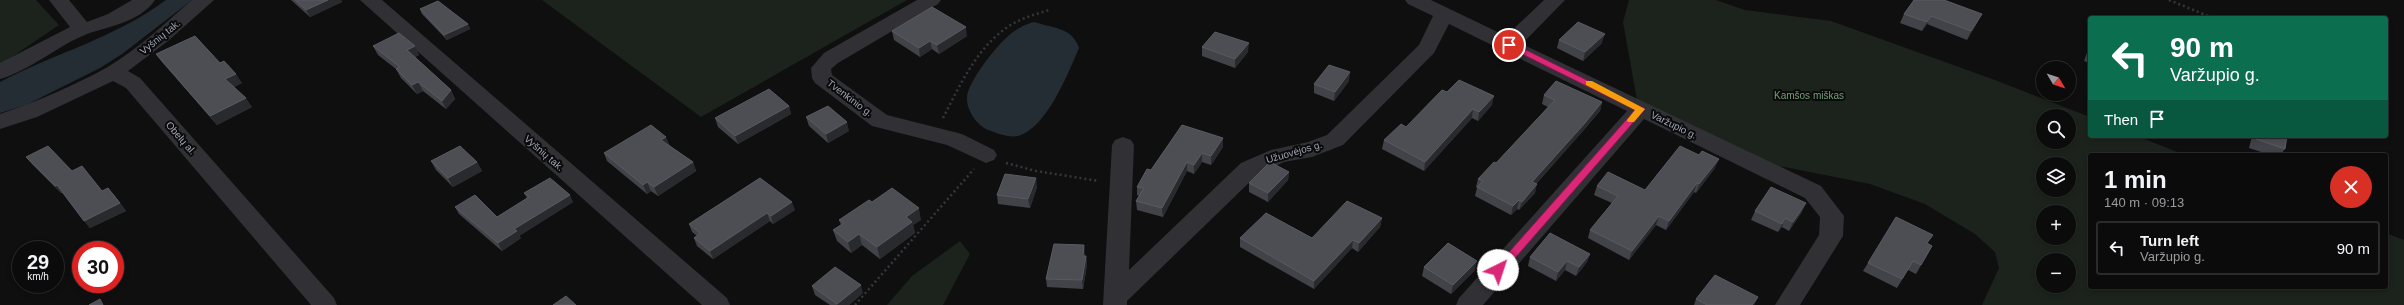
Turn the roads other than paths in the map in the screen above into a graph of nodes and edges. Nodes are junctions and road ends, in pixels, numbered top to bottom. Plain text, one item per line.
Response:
1 (59, 0) edge
2 (144, 0) edge
3 (204, 0) edge
4 (370, 0) edge
5 (930, 0) edge
6 (1415, 0) edge
7 (1554, 0) edge
8 (1444, 14) junction
9 (82, 29) junction
10 (1509, 45) junction
11 (0, 72) edge
12 (114, 72) junction
13 (1641, 109) junction
14 (0, 122) edge
15 (1123, 145) dead end
16 (986, 156) road end
17 (1115, 302) edge
18 (716, 304) edge
19 (325, 305) edge
20 (1468, 305) edge
21 (1787, 305) edge

1 - 9 street
2 - 9 street
3 - 12 street, Vyšnių tak.
4 - 18 street, Vyšnių tak.
5 - 16 street, Tvenkinio g.
6 - 8 street, Varžupio g.
7 - 10 street
8 - 10 street, Varžupio g.
8 - 17 street, Užuovėjos g.
9 - 11 street
10 - 13 street, Varžupio g.
12 - 14 street
12 - 19 street, Obelų al.
13 - 20 street
13 - 21 street, Varžupio g.
15 - 17 street, Užuovėjos g.

